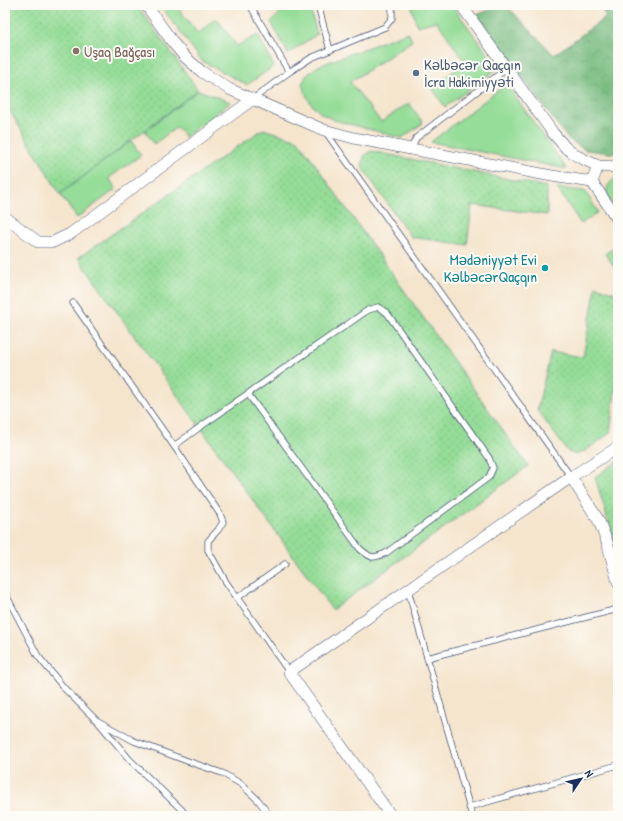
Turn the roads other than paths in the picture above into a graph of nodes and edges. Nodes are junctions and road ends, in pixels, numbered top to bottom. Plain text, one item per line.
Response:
1 (146, 5) edge
2 (250, 5) edge
3 (318, 5) edge
4 (392, 5) edge
5 (461, 5) edge
6 (330, 50) junction
7 (506, 69) junction
8 (289, 72) junction
9 (253, 99) junction
10 (324, 130) junction
11 (410, 150) junction
12 (598, 166) junction
13 (618, 167) edge
14 (592, 182) junction
15 (5, 217) edge
16 (618, 220) edge
17 (72, 303) dead end
18 (248, 394) junction
19 (174, 446) junction
20 (618, 448) edge
21 (572, 477) junction
22 (285, 564) dead end
23 (618, 582) edge
24 (408, 590) junction
25 (5, 593) edge
26 (237, 598) junction
27 (618, 609) edge
28 (427, 658) junction
29 (289, 672) junction
30 (96, 720) junction
31 (618, 765) edge
32 (469, 807) junction
33 (186, 816) edge
34 (270, 816) edge
35 (391, 816) edge
36 (472, 816) edge

1 - 9 street
2 - 8 lane
3 - 6 lane
4 - 6 lane
5 - 7 street
6 - 8 lane
7 - 11 lane
7 - 12 street
8 - 9 lane
9 - 10 street
9 - 15 street
10 - 11 street
10 - 21 lane
11 - 14 street
12 - 13 street
12 - 14 street
14 - 16 street
17 - 19 lane
18 - 18 lane
18 - 19 lane
19 - 26 lane
20 - 21 street
21 - 23 street
21 - 24 street
22 - 26 lane
24 - 28 lane
24 - 29 street
25 - 30 lane
26 - 29 lane
27 - 28 lane
28 - 32 lane
29 - 35 street
30 - 33 lane
30 - 34 lane
31 - 32 lane
32 - 36 lane

